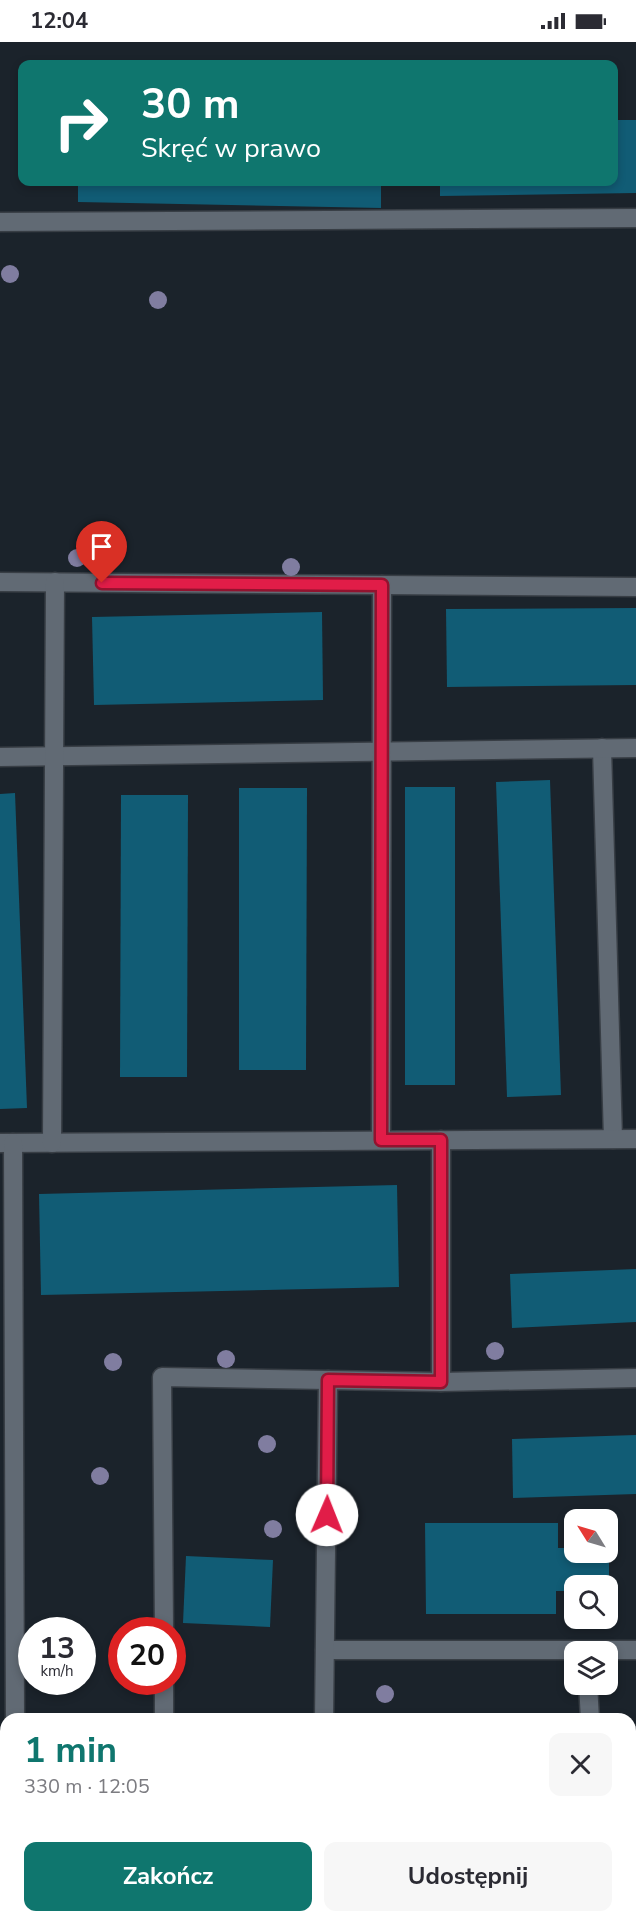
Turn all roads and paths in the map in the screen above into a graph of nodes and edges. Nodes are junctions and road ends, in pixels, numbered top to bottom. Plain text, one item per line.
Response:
1 (636, 218) edge
2 (0, 222) edge
3 (0, 582) edge
4 (55, 582) junction
5 (382, 585) junction
6 (636, 587) edge
7 (602, 748) junction
8 (636, 748) edge
9 (384, 752) junction
10 (53, 756) junction
11 (0, 757) edge
12 (613, 1139) junction
13 (636, 1139) edge
14 (381, 1140) junction
15 (441, 1140) junction
16 (6, 1143) edge
17 (52, 1143) junction
18 (636, 1378) edge
19 (328, 1380) junction
20 (441, 1382) junction
21 (164, 1617) edge
22 (325, 1650) junction
23 (618, 1650) edge
24 (636, 1650) edge
25 (564, 1651) edge
26 (164, 1695) edge
27 (589, 1695) edge
28 (15, 1713) edge
29 (164, 1713) edge
30 (324, 1713) edge
31 (590, 1713) edge

1 - 2 lane
3 - 4 lane
4 - 5 lane
4 - 10 lane
5 - 6 lane
5 - 9 lane
7 - 8 lane
7 - 9 lane
7 - 12 lane
9 - 10 lane
9 - 14 lane
10 - 11 lane
10 - 17 lane
12 - 13 lane
12 - 15 lane
14 - 15 lane
14 - 17 lane
15 - 20 lane
16 - 17 lane
16 - 28 lane
18 - 20 lane
19 - 20 lane
19 - 21 lane
19 - 22 lane
22 - 25 lane
22 - 30 lane
23 - 24 lane
26 - 29 lane
27 - 31 lane

